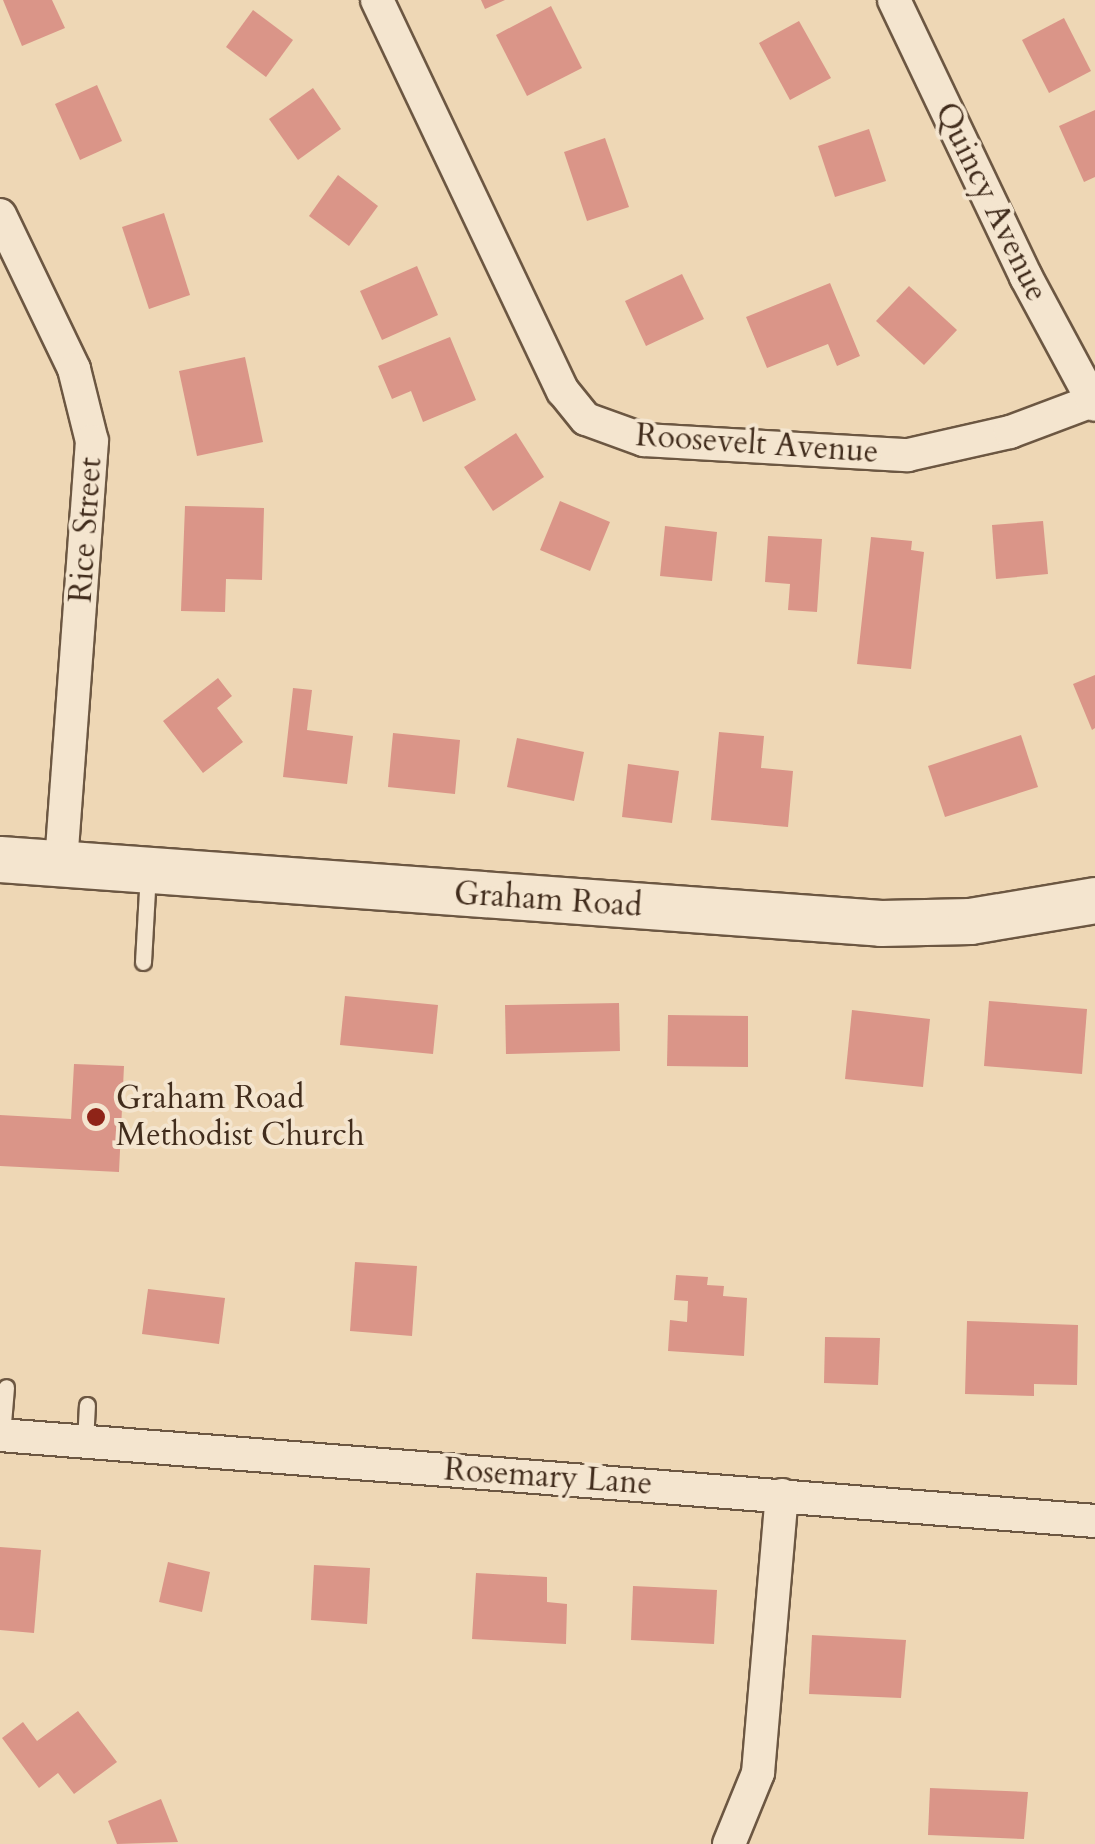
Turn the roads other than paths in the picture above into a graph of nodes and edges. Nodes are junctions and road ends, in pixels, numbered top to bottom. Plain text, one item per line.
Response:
1 (377, 0) edge
2 (894, 0) edge
3 (0, 215) edge
4 (1094, 402) edge
5 (0, 859) edge
6 (61, 864) junction
7 (148, 870) junction
8 (1095, 900) edge
9 (143, 962) dead end
10 (6, 1387) dead end
11 (88, 1405) dead end
12 (1, 1435) edge
13 (84, 1442) junction
14 (782, 1496) junction
15 (1095, 1521) edge
16 (729, 1844) edge

1 - 4 street, Roosevelt Avenue
2 - 4 street, Quincy Avenue
3 - 6 street, Rice Street
5 - 6 street, Graham Road
6 - 7 street, Graham Road
7 - 8 street, Graham Road
7 - 9 lane
10 - 12 lane
11 - 13 lane
12 - 13 street, Rosemary Lane
13 - 14 street, Rosemary Lane
14 - 15 street, Rosemary Lane
14 - 16 street

